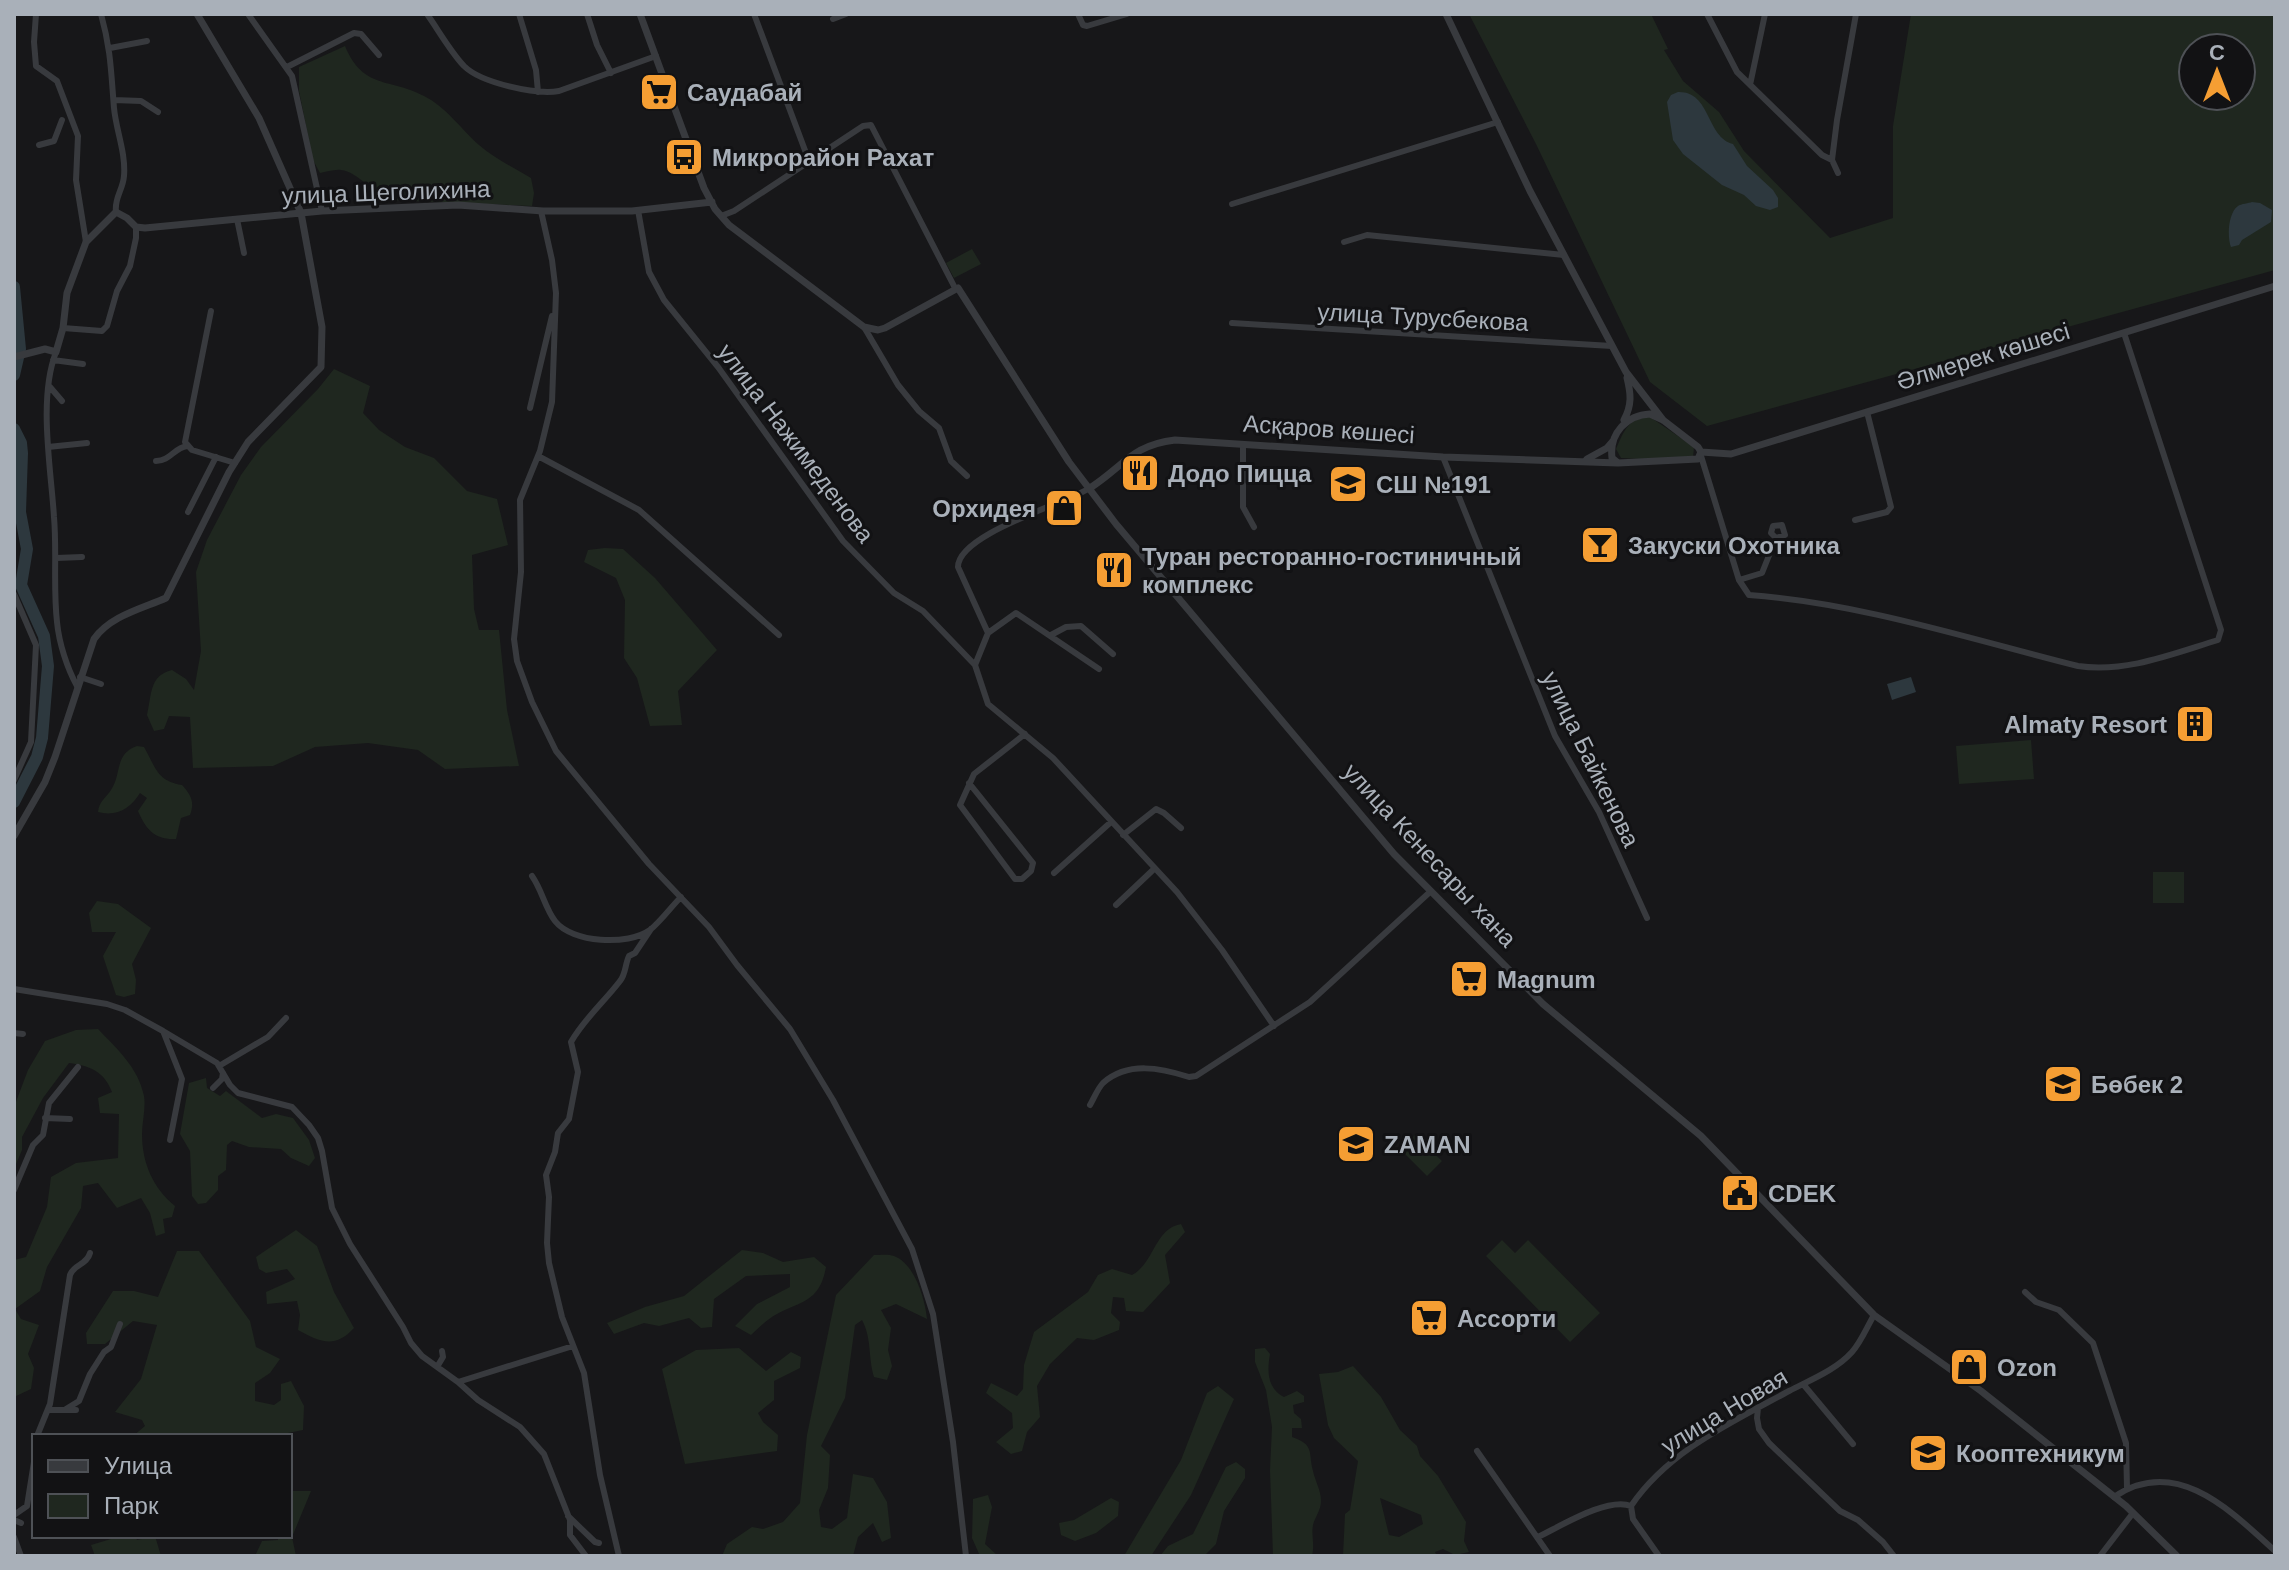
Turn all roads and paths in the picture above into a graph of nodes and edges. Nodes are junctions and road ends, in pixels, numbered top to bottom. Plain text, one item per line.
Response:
1 (36, 14) edge
2 (101, 14) edge
3 (197, 14) edge
4 (248, 14) edge
5 (427, 14) edge
6 (519, 14) edge
7 (587, 14) edge
8 (640, 14) edge
9 (754, 14) edge
10 (846, 14) edge
11 (1078, 14) edge
12 (1090, 14) edge
13 (1127, 14) edge
14 (1446, 14) edge
15 (1707, 14) edge
16 (1765, 14) edge
17 (1856, 14) edge
18 (833, 19) dead end
19 (1094, 24) junction
20 (147, 41) dead end
21 (110, 48) junction
22 (379, 55) dead end
23 (656, 56) junction
24 (287, 67) junction
25 (611, 73) junction
26 (1750, 85) junction
27 (538, 92) junction
28 (114, 100) junction
29 (158, 112) dead end
30 (71, 119) junction
31 (1498, 122) junction
32 (39, 145) dead end
33 (1832, 160) junction
34 (809, 161) junction
35 (1838, 173) dead end
36 (712, 202) junction
37 (1232, 204) dead end
38 (638, 210) junction
39 (322, 211) junction
40 (541, 211) junction
41 (116, 212) junction
42 (301, 213) junction
43 (721, 216) junction
44 (237, 219) junction
45 (136, 227) junction
46 (86, 242) junction
47 (1344, 242) dead end
48 (244, 253) dead end
49 (1564, 255) junction
50 (2275, 286) edge
51 (955, 288) junction
52 (555, 305) junction
53 (211, 311) dead end
54 (1232, 323) dead end
55 (864, 327) junction
56 (63, 328) junction
57 (2124, 333) junction
58 (1612, 346) junction
59 (18, 356) edge
60 (54, 356) junction
61 (83, 364) dead end
62 (1626, 372) junction
63 (50, 387) junction
64 (62, 401) dead end
65 (530, 408) dead end
66 (1867, 412) junction
67 (1663, 420) junction
68 (1616, 437) junction
69 (87, 443) dead end
70 (1243, 444) junction
71 (187, 446) junction
72 (48, 447) junction
73 (1701, 454) junction
74 (538, 456) junction
75 (216, 457) junction
76 (1443, 457) junction
77 (156, 461) dead end
78 (1581, 461) junction
79 (235, 463) junction
80 (1618, 463) junction
81 (967, 476) dead end
82 (1090, 488) junction
83 (188, 512) dead end
84 (1855, 520) dead end
85 (1254, 527) dead end
86 (1776, 538) dead end
87 (82, 557) dead end
88 (56, 558) junction
89 (1739, 580) junction
90 (14, 594) edge
91 (988, 633) junction
92 (779, 635) dead end
93 (1051, 635) junction
94 (1113, 654) dead end
95 (975, 665) junction
96 (1099, 669) dead end
97 (79, 682) junction
98 (101, 684) dead end
99 (1025, 734) junction
100 (14, 780) edge
101 (969, 783) junction
102 (1111, 822) junction
103 (1181, 828) dead end
104 (1123, 835) junction
105 (14, 836) edge
106 (1154, 869) junction
107 (1054, 873) dead end
108 (532, 876) dead end
109 (1431, 891) junction
110 (681, 897) junction
111 (1116, 905) dead end
112 (1647, 918) dead end
113 (651, 929) junction
114 (14, 989) edge
115 (286, 1018) dead end
116 (1274, 1026) junction
117 (163, 1031) junction
118 (14, 1033) edge
119 (23, 1034) dead end
120 (78, 1067) dead end
121 (221, 1070) junction
122 (213, 1088) dead end
123 (1090, 1105) dead end
124 (45, 1118) junction
125 (70, 1119) dead end
126 (170, 1140) dead end
127 (14, 1190) edge
128 (90, 1253) dead end
129 (2025, 1292) dead end
130 (1874, 1315) junction
131 (120, 1324) dead end
132 (573, 1346) junction
133 (442, 1351) dead end
134 (437, 1367) junction
135 (458, 1382) junction
136 (1803, 1384) junction
137 (1758, 1408) junction
138 (66, 1409) junction
139 (49, 1410) junction
140 (76, 1410) dead end
141 (38, 1434) edge
142 (1853, 1444) dead end
143 (1477, 1451) dead end
144 (32, 1475) edge
145 (2127, 1488) junction
146 (2114, 1497) junction
147 (1631, 1506) junction
148 (2133, 1513) junction
149 (568, 1516) junction
150 (16, 1520) edge
151 (14, 1537) edge
152 (1538, 1537) junction
153 (599, 1543) dead end
154 (2275, 1551) edge
155 (21, 1556) edge
156 (586, 1556) edge
157 (619, 1556) edge
158 (966, 1556) edge
159 (1550, 1556) edge
160 (1659, 1556) edge
161 (1894, 1556) edge
162 (2100, 1556) edge
163 (2177, 1556) edge

1 - 30 street
2 - 21 street
3 - 42 street
4 - 24 street
5 - 27 street
6 - 27 street
7 - 25 street
8 - 23 street
9 - 34 street
10 - 18 street
11 - 19 street
12 - 19 street
13 - 19 street
14 - 31 street
15 - 26 street
16 - 26 street
17 - 33 street
20 - 21 street
21 - 28 street
22 - 24 street
23 - 25 street
23 - 36 street
24 - 39 street
25 - 27 street
26 - 33 street
28 - 29 street
28 - 41 street
30 - 32 street
30 - 46 street
31 - 37 street
31 - 49 street
33 - 35 street
34 - 43 street
34 - 51 street
36 - 38 street, улица Щеголихина
36 - 43 street
38 - 40 street, улица Щеголихина
38 - 95 street, улица Нажимеденова
39 - 40 street, улица Щеголихина
39 - 42 street, улица Щеголихина
40 - 52 street
41 - 45 street
41 - 46 street
42 - 44 street, улица Щеголихина
42 - 79 street
43 - 55 street
44 - 45 street, улица Щеголихина
44 - 48 street
45 - 56 street
46 - 56 street
47 - 49 street
49 - 58 street
50 - 57 street, Әлмерек көшесі
51 - 55 street
51 - 82 street
52 - 65 street
52 - 74 street
53 - 71 street
54 - 58 street, улица Турусбекова
55 - 81 street
56 - 60 street
57 - 66 street, Әлмерек көшесі
57 - 89 street
58 - 62 street
59 - 60 street
60 - 61 street
60 - 63 street
62 - 67 street
62 - 68 street
63 - 64 street
63 - 72 street
66 - 73 street, Әлмерек көшесі
66 - 84 street
67 - 68 street
67 - 73 street
68 - 78 street
68 - 80 street
69 - 72 street
70 - 76 street, Асқаров көшесі
70 - 82 street, Асқаров көшесі
70 - 85 street
71 - 75 street
71 - 77 street
72 - 88 street
73 - 80 street, Әлмерек көшесі
73 - 89 street
74 - 92 street
74 - 110 street
75 - 79 street
75 - 83 street
76 - 78 street, Асқаров көшесі
76 - 112 street, улица Байкенова
78 - 80 street, Асқаров көшесі
79 - 97 street
82 - 91 street
82 - 109 street, улица Кенесары хана
86 - 89 street
87 - 88 street
88 - 97 street
90 - 100 street
91 - 93 street
91 - 95 street
93 - 94 street
93 - 96 street
95 - 99 street
97 - 98 street
97 - 105 street
99 - 101 street
99 - 102 street
101 - 101 street
102 - 104 street
102 - 107 street
103 - 104 street
104 - 106 street
106 - 111 street
106 - 116 street
108 - 113 street
109 - 116 street
109 - 130 street, улица Кенесары хана
110 - 113 street
110 - 158 street
113 - 132 street
114 - 117 street
115 - 121 street
116 - 123 street
117 - 121 street
117 - 126 street
118 - 119 street
120 - 124 street
121 - 122 street
121 - 134 street
124 - 125 street
124 - 127 street
128 - 139 street
129 - 145 street
130 - 136 street, улица Новая
130 - 146 street, улица Кенесары хана
131 - 138 street
132 - 135 street
132 - 157 street
133 - 134 street
134 - 135 street
135 - 149 street
136 - 137 street, улица Новая
136 - 142 street
137 - 147 street, улица Новая
137 - 161 street
138 - 139 street
138 - 140 street
139 - 141 street
143 - 152 street
144 - 150 street
145 - 146 street
145 - 154 street
146 - 148 street, улица Кенесары хана
147 - 152 street
147 - 160 street
148 - 162 street
148 - 163 street, улица Кенесары хана
149 - 153 street
149 - 156 street
151 - 155 street
152 - 159 street

